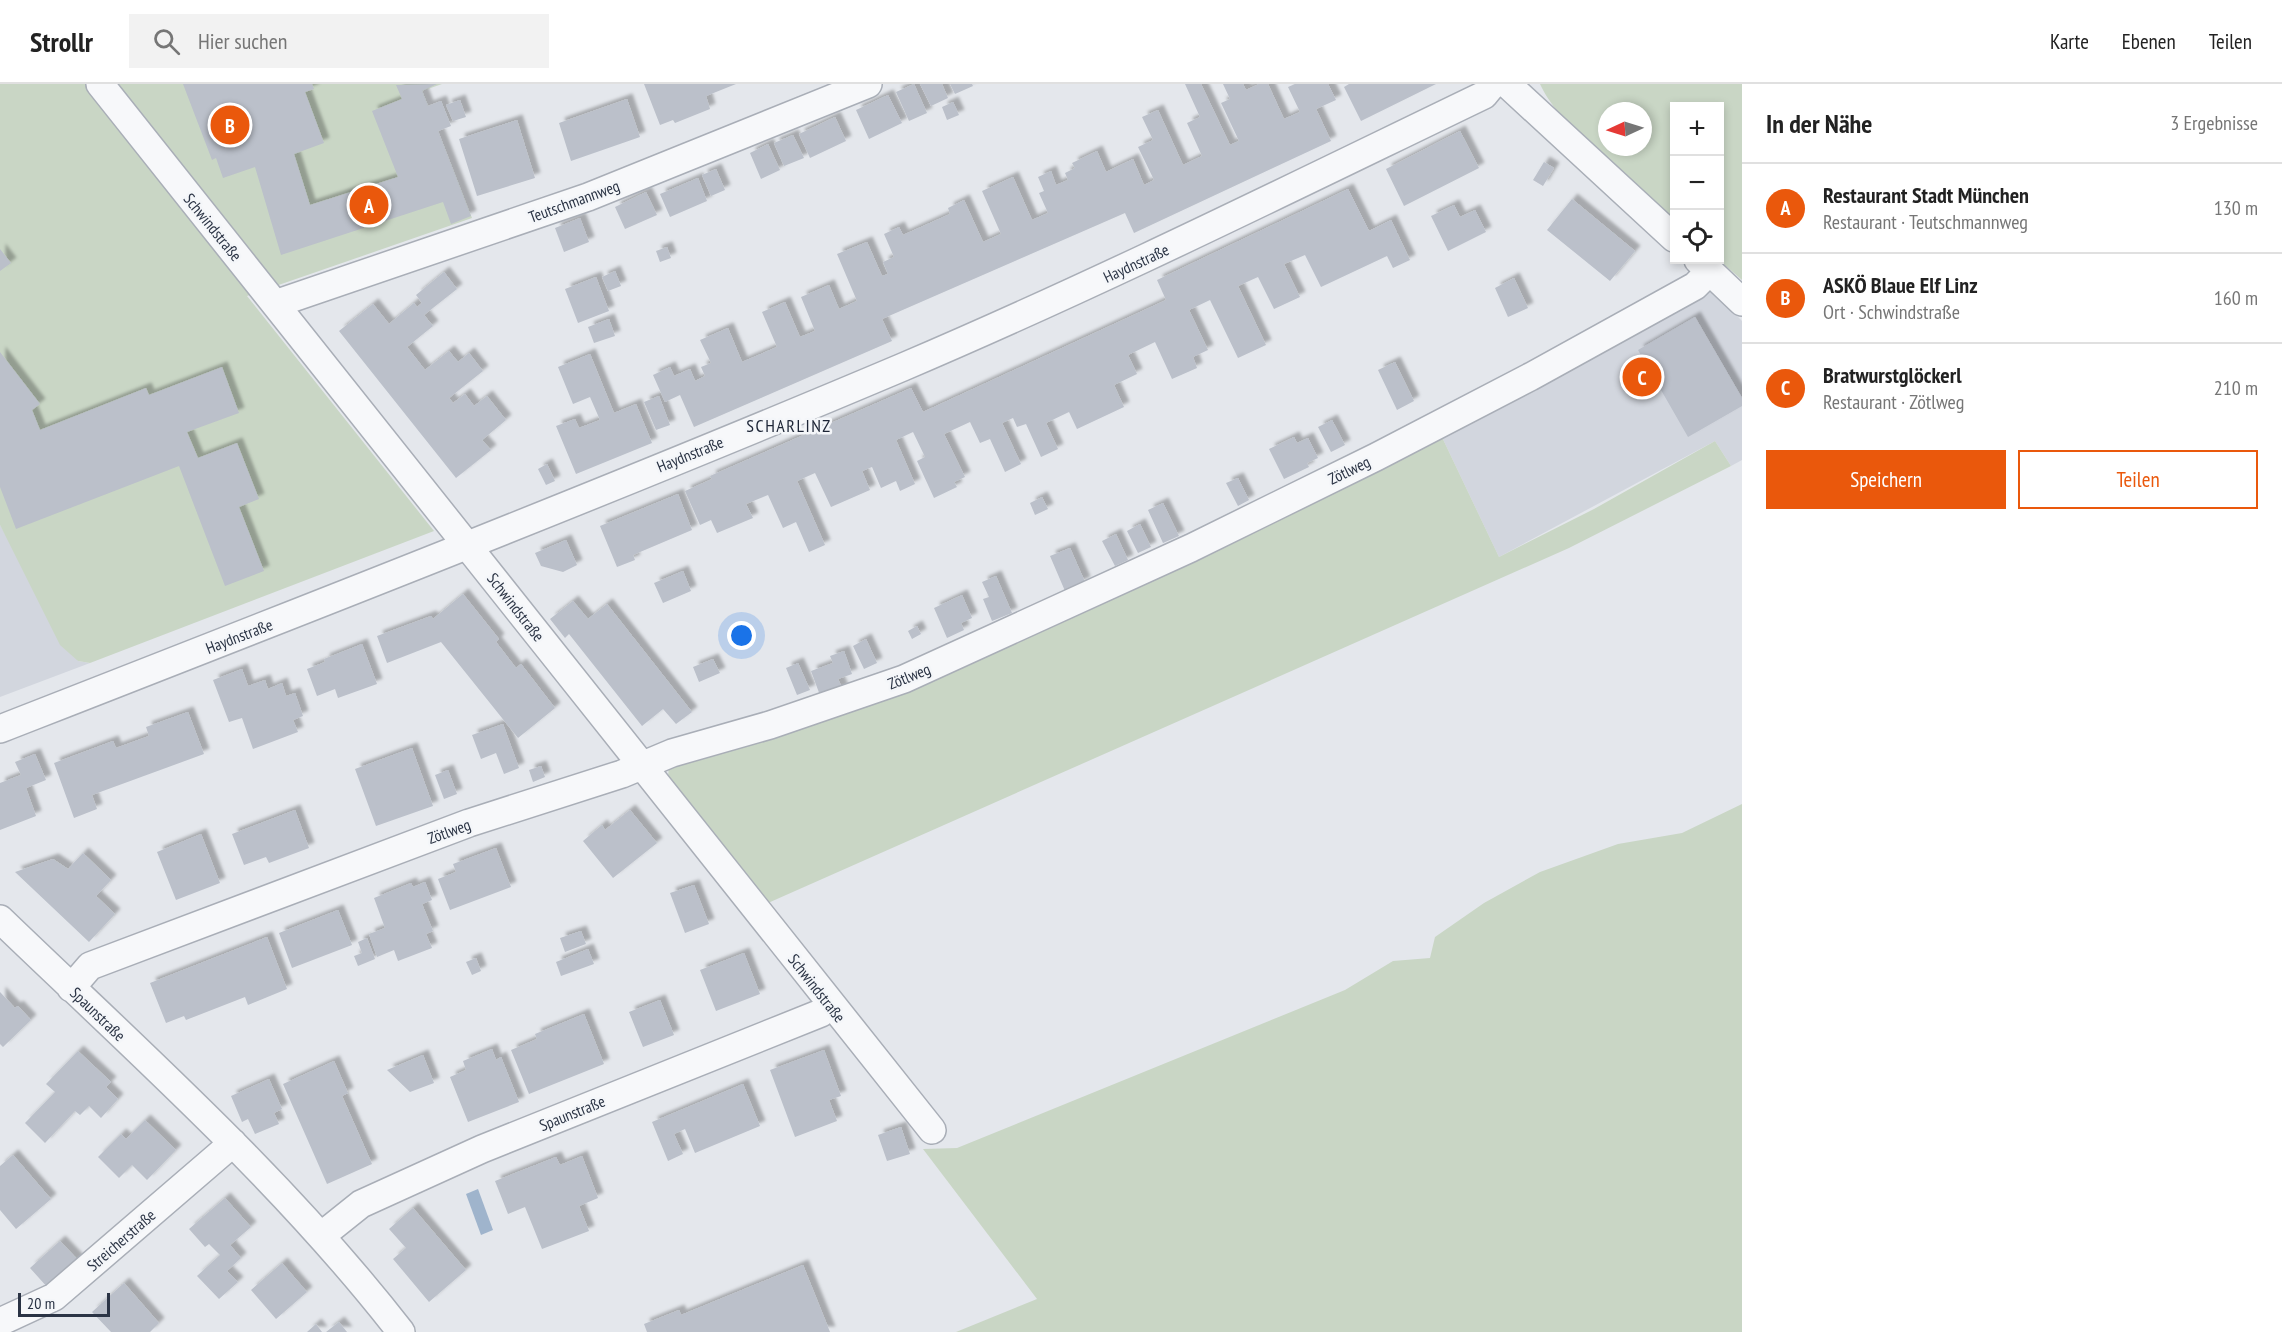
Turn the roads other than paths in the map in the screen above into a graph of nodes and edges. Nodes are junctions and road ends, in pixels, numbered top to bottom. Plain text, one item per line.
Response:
1 (99, 84) edge
2 (868, 84) edge
3 (1493, 84) edge
4 (1507, 84) edge
5 (1670, 234) edge
6 (1704, 265) edge
7 (1742, 302) edge
8 (274, 304) junction
9 (467, 546) junction
10 (0, 729) edge
11 (642, 765) junction
12 (0, 919) edge
13 (71, 988) junction
14 (830, 1005) junction
15 (932, 1130) dead end
16 (233, 1143) junction
17 (321, 1236) junction
18 (0, 1322) edge
19 (401, 1332) edge

1 - 8 street, Schwindstraße
2 - 8 street, Teutschmannweg
3 - 9 street, Haydnstraße
4 - 5 street
6 - 7 street
6 - 11 street, Zötlweg
8 - 9 street, Schwindstraße
9 - 10 street, Haydnstraße
9 - 11 street, Schwindstraße
11 - 13 street, Zötlweg
11 - 14 street, Schwindstraße
12 - 13 street, Spaunstraße
13 - 16 street, Spaunstraße
14 - 15 street, Schwindstraße
14 - 17 street, Spaunstraße
16 - 17 street, Spaunstraße
16 - 18 street, Streicherstraße
17 - 19 street, Spaunstraße

